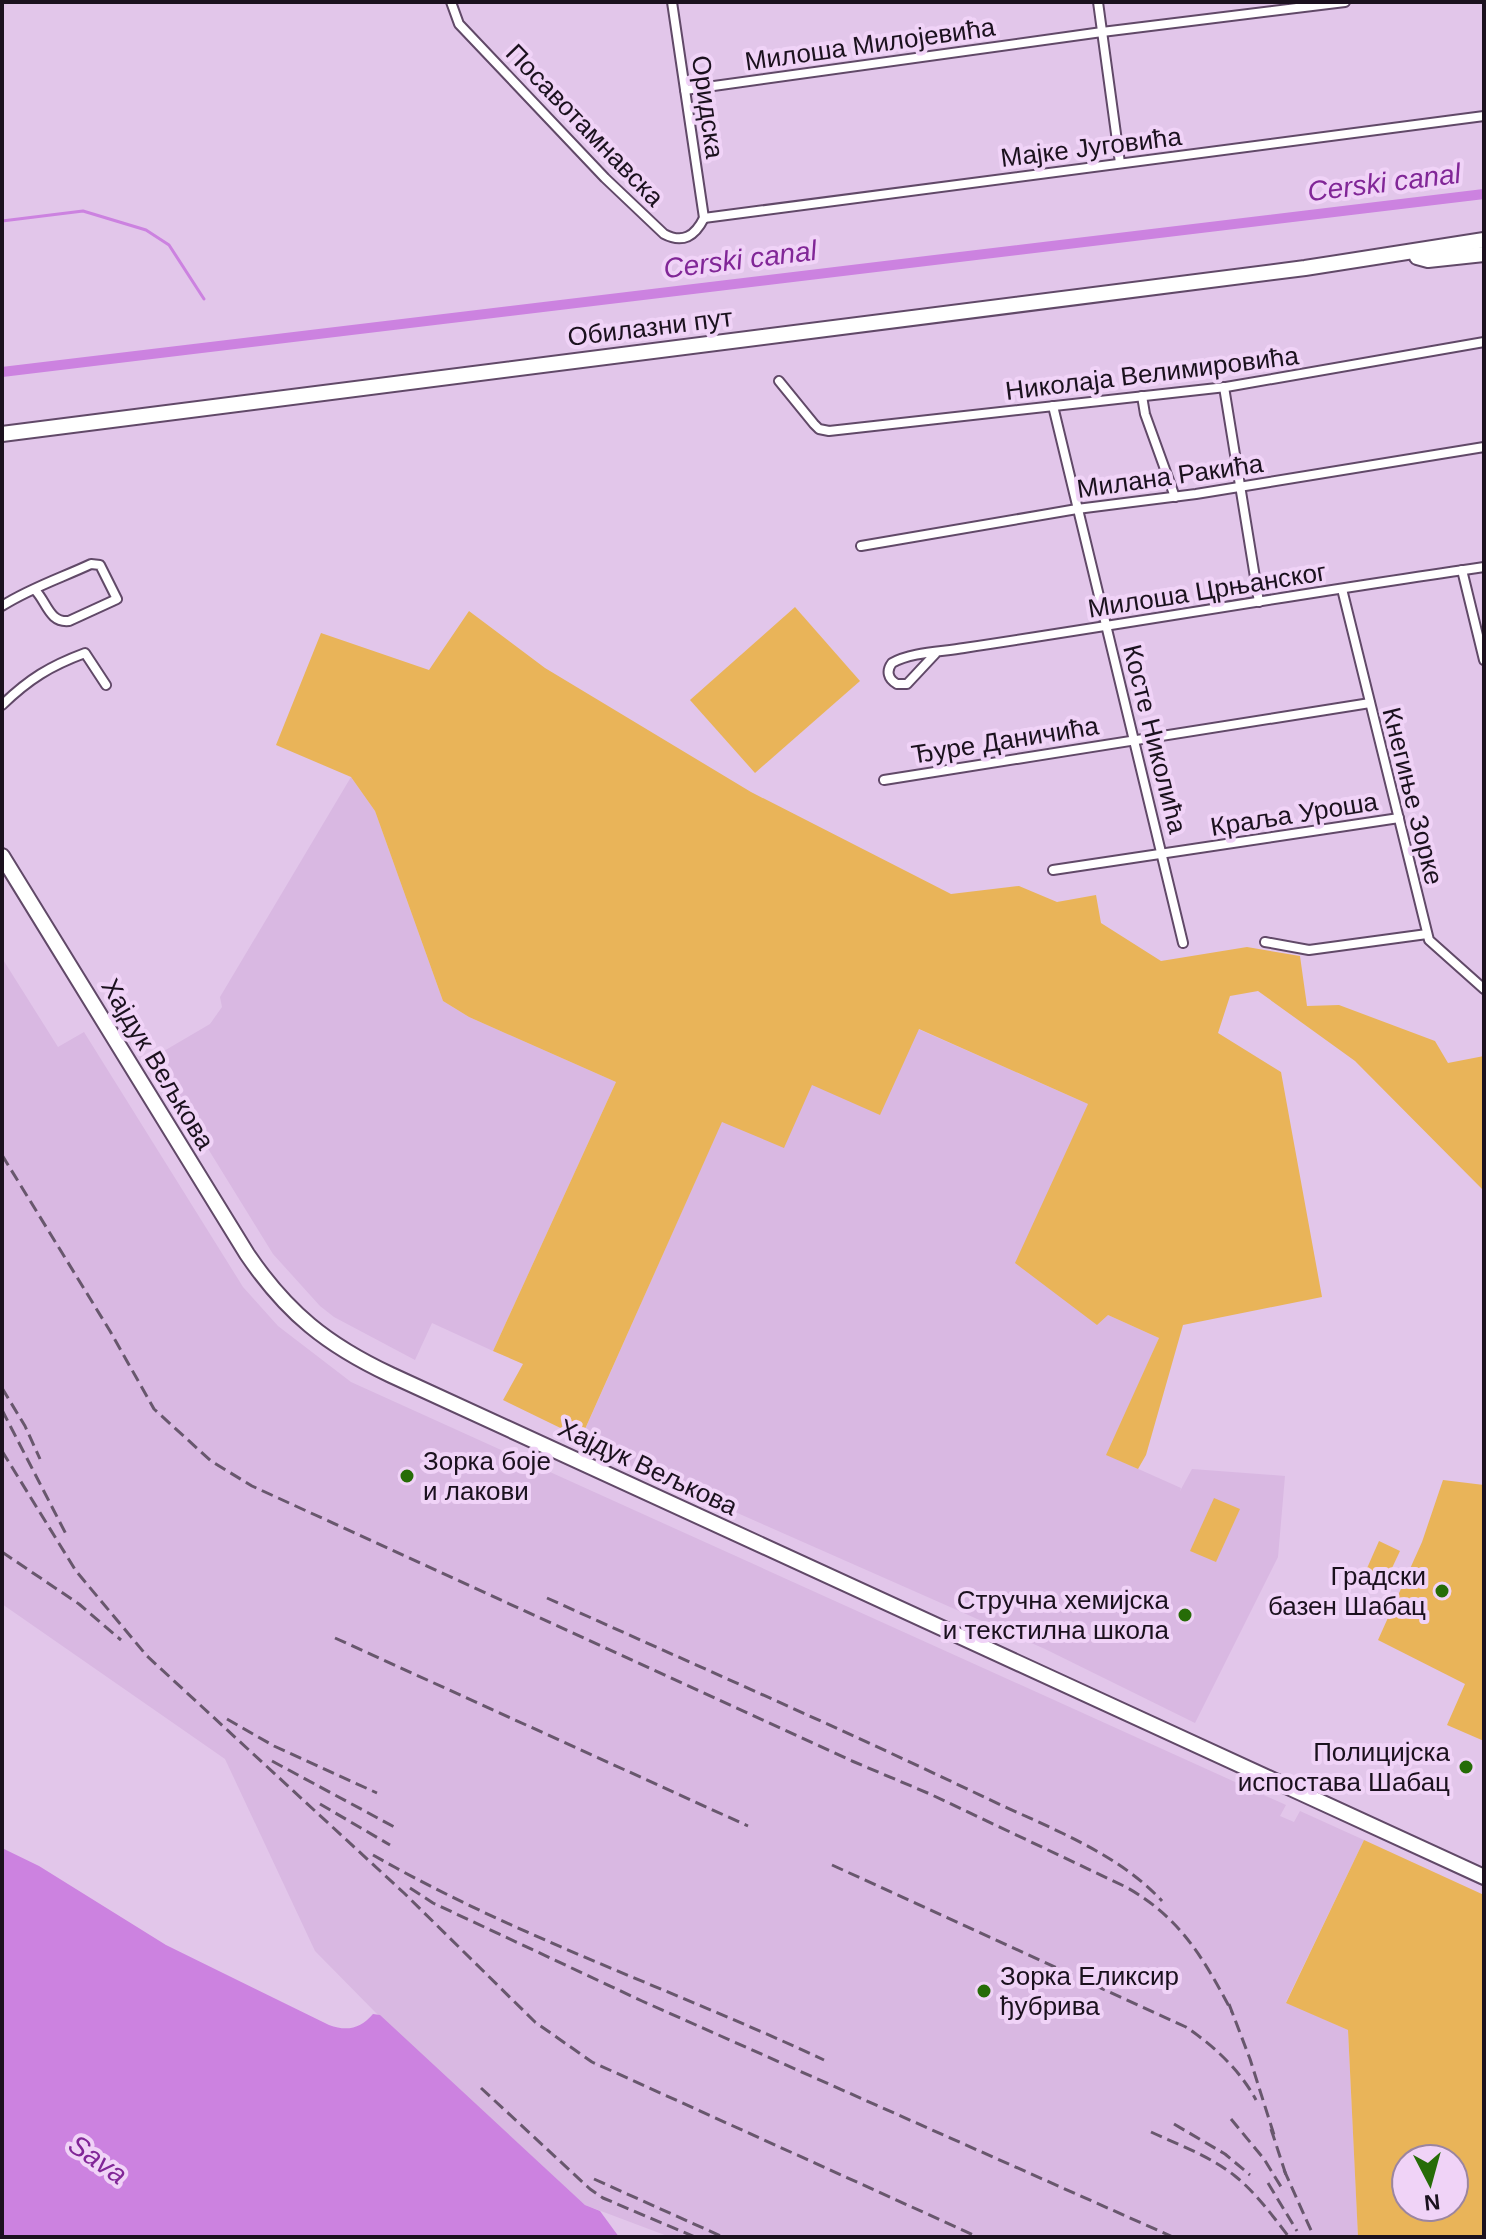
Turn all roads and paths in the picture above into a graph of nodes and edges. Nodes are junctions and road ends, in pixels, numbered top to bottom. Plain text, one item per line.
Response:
1 (451, 2) edge
2 (672, 2) edge
3 (1098, 2) edge
4 (1345, 2) edge
5 (1102, 32) junction
6 (685, 90) junction
7 (1484, 116) edge
8 (1120, 163) junction
9 (704, 218) junction
10 (1484, 240) edge
11 (1484, 251) edge
12 (1305, 268) junction
13 (1484, 342) edge
14 (779, 381) dead end
15 (1224, 387) junction
16 (1142, 396) junction
17 (1053, 406) junction
18 (2, 434) edge
19 (1484, 447) edge
20 (1240, 486) junction
21 (1175, 497) junction
22 (1077, 509) junction
23 (861, 546) dead end
24 (1484, 567) edge
25 (1462, 570) junction
26 (1342, 589) junction
27 (35, 590) junction
28 (1259, 602) junction
29 (2, 606) edge
30 (1107, 626) junction
31 (936, 653) junction
32 (1484, 660) edge
33 (106, 685) dead end
34 (1370, 703) junction
35 (2, 705) edge
36 (1135, 739) junction
37 (884, 780) dead end
38 (1399, 818) junction
39 (1163, 855) junction
40 (2, 856) edge
41 (1053, 870) dead end
42 (1427, 934) junction
43 (1265, 942) dead end
44 (1183, 943) dead end
45 (1484, 989) edge
46 (1484, 1877) edge

1 - 9 street, Посавотамнавска
2 - 6 street, Оридска
3 - 5 street
4 - 5 street, Милоша Милојевића
5 - 6 street, Милоша Милојевића
5 - 8 street
6 - 9 street, Оридска
7 - 8 street, Мајке Југовића
8 - 9 street, Мајке Југовића
10 - 12 main road, Обилазни пут
11 - 12 main road, Обилазни пут
12 - 18 main road, Обилазни пут
13 - 15 street, Николаја Велимировића
14 - 17 street, Николаја Велимировића
15 - 16 street, Николаја Велимировића
15 - 20 street
16 - 17 street, Николаја Велимировића
16 - 21 street
17 - 22 street, Косте Николића
19 - 20 street, Милана Ракића
20 - 21 street, Милана Ракића
20 - 28 street
21 - 22 street, Милана Ракића
22 - 23 street, Милана Ракића
22 - 30 street, Косте Николића
24 - 25 street, Милоша Црњанског
25 - 26 street, Милоша Црњанског
25 - 32 street
26 - 28 street, Милоша Црњанског
26 - 34 street, Кнегиње Зорке
27 - 27 street
27 - 29 street
28 - 30 street, Милоша Црњанског
30 - 31 street, Милоша Црњанског
30 - 36 street, Косте Николића
31 - 31 street, Милоша Црњанског
33 - 35 street
34 - 36 street, Ђуре Даничића
34 - 38 street, Кнегиње Зорке
36 - 37 street, Ђуре Даничића
36 - 39 street, Косте Николића
38 - 39 street, Краља Уроша
38 - 42 street, Кнегиње Зорке
39 - 41 street, Краља Уроша
39 - 44 street, Косте Николића
40 - 46 main road, Хајдук Вељкова
42 - 43 street
42 - 45 street, Кнегиње Зорке

